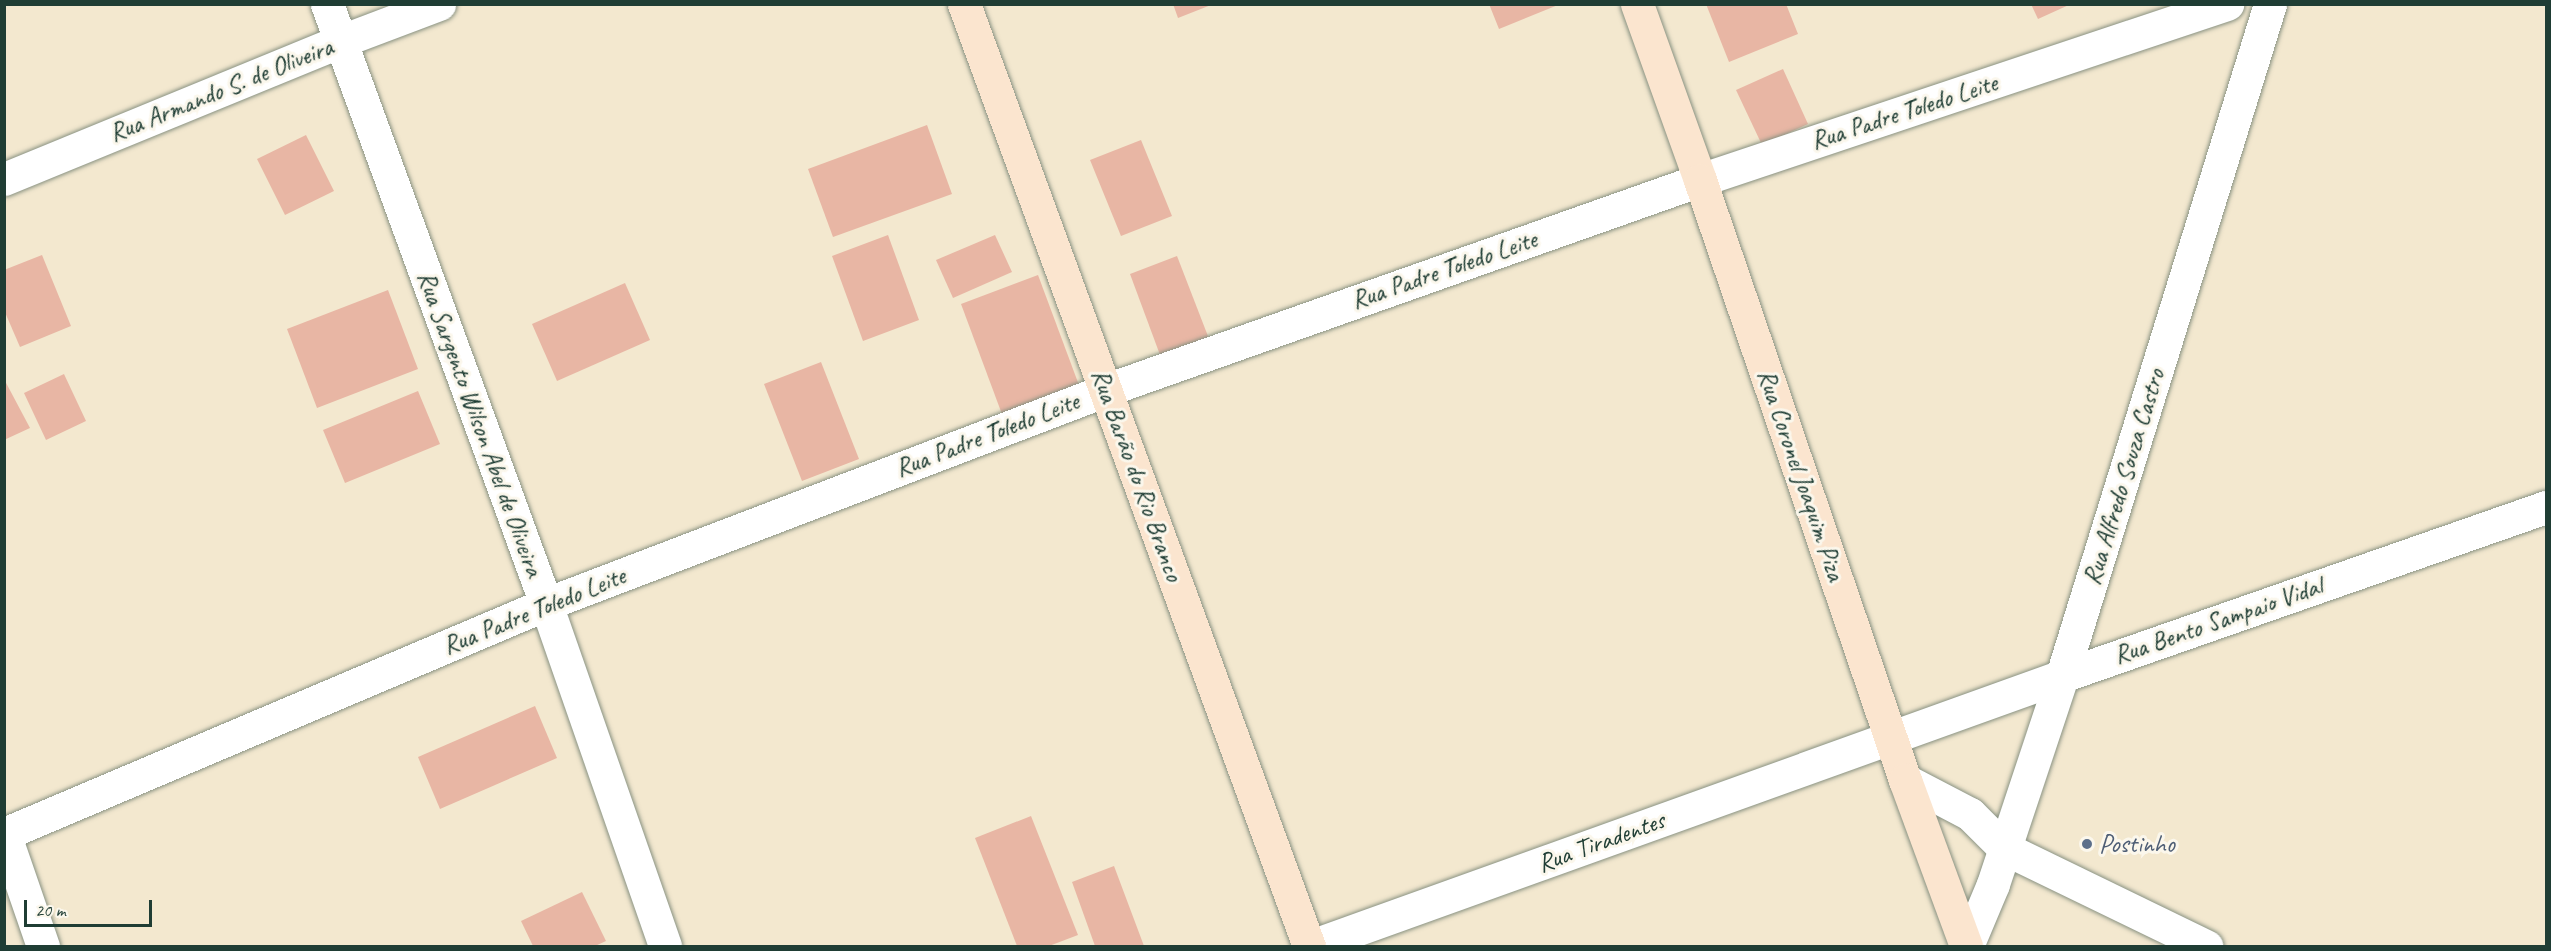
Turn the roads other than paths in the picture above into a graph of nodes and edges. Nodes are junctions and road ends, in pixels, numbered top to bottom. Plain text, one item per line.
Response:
1 (327, 4) edge
2 (439, 4) edge
3 (964, 4) edge
4 (1637, 4) edge
5 (2227, 4) edge
6 (2270, 4) edge
7 (341, 41) junction
8 (4, 178) edge
9 (1700, 180) junction
10 (1106, 390) junction
11 (2547, 507) edge
12 (546, 604) junction
13 (2062, 676) junction
14 (1891, 738) junction
15 (1905, 780) junction
16 (5, 834) edge
17 (2004, 848) junction
18 (43, 946) edge
19 (665, 946) edge
20 (1310, 946) edge
21 (1966, 946) edge
22 (2206, 946) edge

1 - 7 street, Rua Sargento Wilson Abel de Oliveira
2 - 7 street, Rua Armando S. de Oliveira
3 - 10 main road, Rua Barão do Rio Branco
4 - 9 main road, Rua Coronel Joaquim Piza
5 - 9 street, Rua Padre Toledo Leite
6 - 13 street, Rua Alfredo Souza Castro
7 - 8 street, Rua Armando S. de Oliveira
7 - 12 street, Rua Sargento Wilson Abel de Oliveira
9 - 10 street, Rua Padre Toledo Leite
9 - 14 main road, Rua Coronel Joaquim Piza
10 - 12 street, Rua Padre Toledo Leite
10 - 20 main road, Rua Barão do Rio Branco
11 - 13 street, Rua Bento Sampaio Vidal
12 - 16 street, Rua Padre Toledo Leite
12 - 19 street, Rua Sargento Wilson Abel de Oliveira
13 - 14 street, Rua Bento Sampaio Vidal
13 - 17 street, Rua Alfredo Souza Castro
14 - 15 main road, Rua Coronel Joaquim Piza
14 - 20 street, Rua Tiradentes
15 - 17 street
15 - 21 main road, Rua Coronel Joaquim Piza
16 - 18 street
17 - 21 street, Rua Alfredo Souza Castro
17 - 22 street

